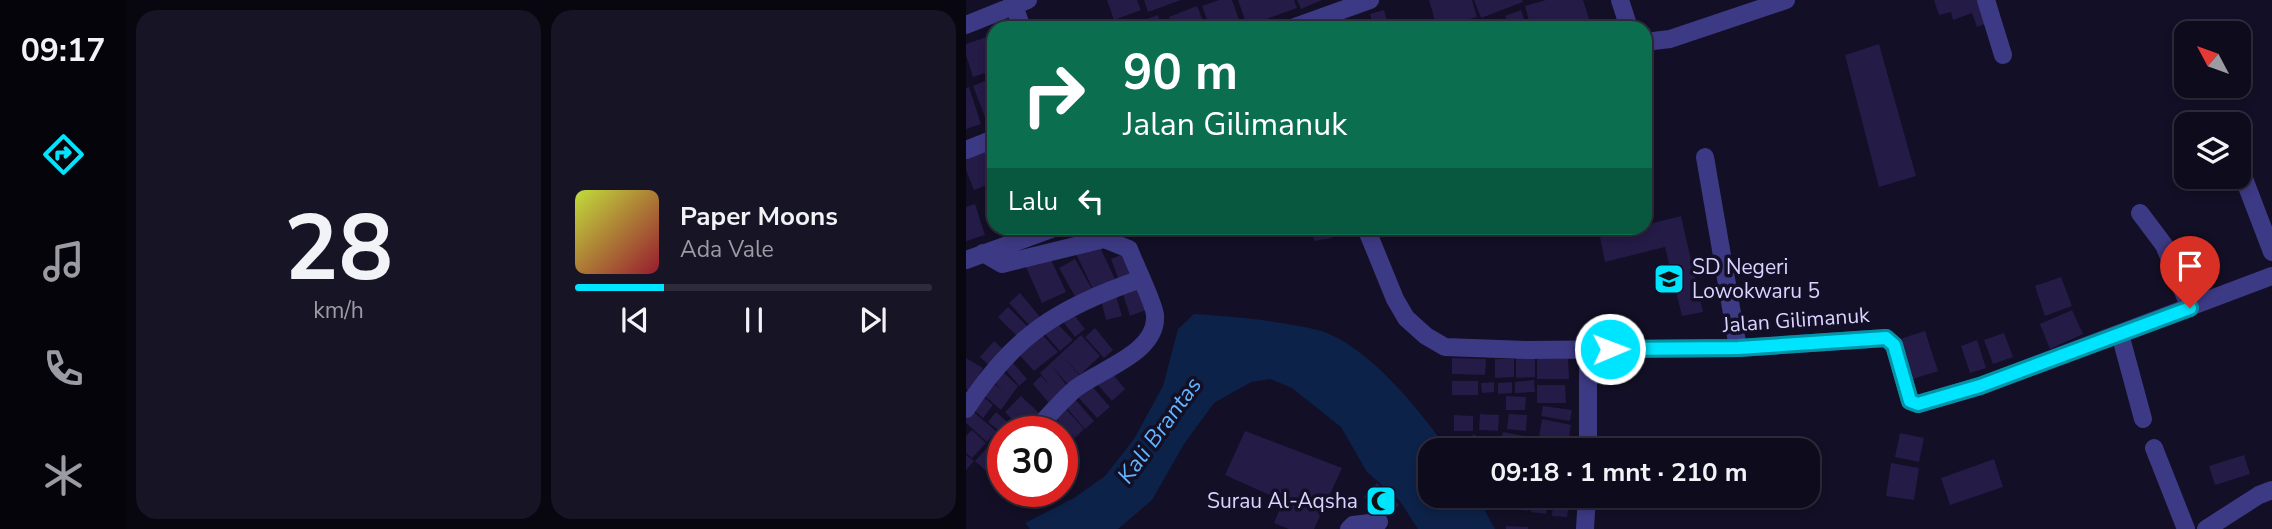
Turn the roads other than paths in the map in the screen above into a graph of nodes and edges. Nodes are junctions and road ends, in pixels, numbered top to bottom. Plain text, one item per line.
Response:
1 (1370, 0) edge
2 (1620, 0) edge
3 (1986, 0) edge
4 (1018, 2) edge
5 (1774, 2) edge
6 (1021, 21) edge
7 (1312, 21) edge
8 (1627, 21) edge
9 (966, 25) edge
10 (1652, 41) edge
11 (2003, 55) dead end
12 (987, 142) edge
13 (966, 150) edge
14 (1705, 157) dead end
15 (2248, 189) edge
16 (2140, 213) dead end
17 (1034, 235) edge
18 (1369, 235) edge
19 (2272, 252) edge
20 (974, 256) edge
21 (2272, 276) edge
22 (1142, 279) junction
23 (2190, 308) junction
24 (2120, 334) junction
25 (1738, 348) junction
26 (1588, 350) junction
27 (966, 409) edge
28 (1047, 416) edge
29 (2143, 419) dead end
30 (1588, 438) edge
31 (2154, 448) dead end
32 (2272, 490) edge
33 (1586, 508) edge
34 (1379, 522) dead end
35 (1349, 529) edge
36 (1585, 529) edge
37 (2186, 529) edge
38 (2206, 529) edge

1 - 7 street
2 - 8 street
3 - 11 street
4 - 6 street
4 - 9 street
5 - 10 street
12 - 13 street
14 - 25 street
15 - 19 street
16 - 23 street
17 - 20 street
18 - 26 street, Jalan Gilimanuk
20 - 22 street
21 - 23 street, Jalan Gilimanuk
22 - 27 street
22 - 28 street
23 - 24 street, Jalan Gilimanuk
24 - 25 street, Jalan Gilimanuk
24 - 29 street
25 - 26 street, Jalan Gilimanuk
26 - 30 street
31 - 37 street
32 - 38 street
33 - 36 street
34 - 35 street

